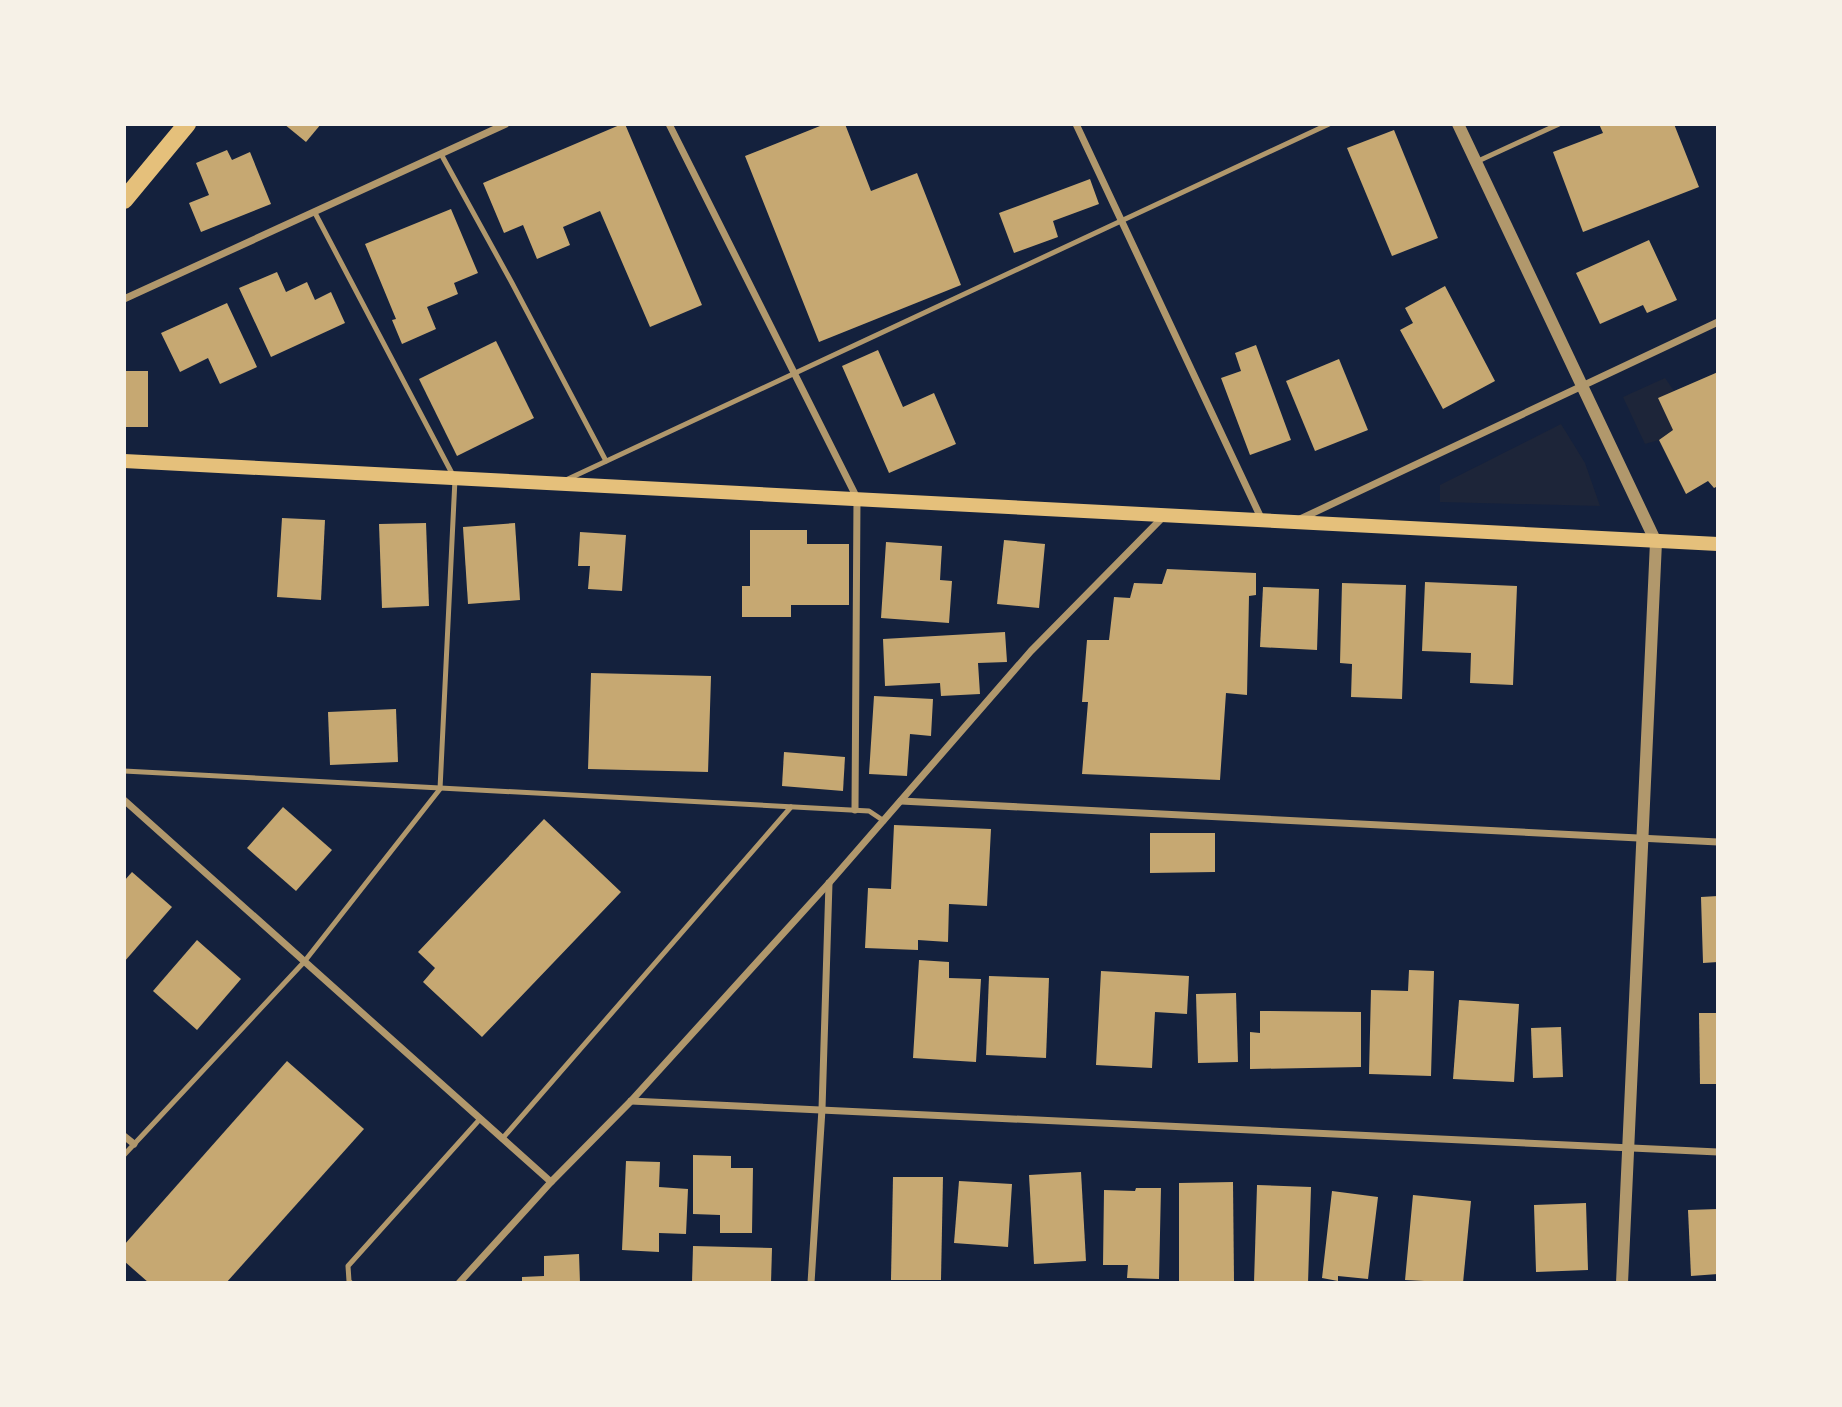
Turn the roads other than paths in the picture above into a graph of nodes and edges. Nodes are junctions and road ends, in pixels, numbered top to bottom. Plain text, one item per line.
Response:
1 (187, 124) edge
2 (506, 124) edge
3 (669, 124) edge
4 (1076, 124) edge
5 (1329, 124) edge
6 (1458, 124) edge
7 (1559, 124) edge
8 (441, 154) junction
9 (1476, 162) junction
10 (124, 200) edge
11 (314, 213) junction
12 (1122, 221) junction
13 (124, 299) edge
14 (1718, 322) edge
15 (794, 373) junction
16 (1582, 386) junction
17 (124, 461) edge
18 (606, 461) junction
19 (455, 479) junction
20 (558, 484) junction
21 (857, 498) junction
22 (1164, 516) junction
23 (1263, 521) junction
24 (1294, 522) junction
25 (1656, 542) junction
26 (1718, 544) edge
27 (124, 771) edge
28 (440, 789) junction
29 (124, 800) edge
30 (901, 801) junction
31 (791, 807) junction
32 (855, 810) junction
33 (884, 821) junction
34 (1642, 839) junction
35 (1718, 842) edge
36 (829, 883) junction
37 (303, 962) junction
38 (631, 1101) junction
39 (822, 1109) junction
40 (481, 1119) junction
41 (124, 1136) edge
42 (502, 1139) junction
43 (134, 1144) junction
44 (1628, 1148) junction
45 (1718, 1152) edge
46 (124, 1155) edge
47 (551, 1182) junction
48 (351, 1283) edge
49 (458, 1283) edge
50 (811, 1283) edge
51 (1622, 1283) edge

1 - 10 main road
2 - 8 street
3 - 15 street
4 - 12 street
5 - 12 lane
6 - 9 street
7 - 9 lane
8 - 11 street
8 - 18 lane
9 - 16 street
11 - 13 street
11 - 19 lane
12 - 15 lane
12 - 23 street
14 - 16 street
15 - 18 lane
15 - 21 street
16 - 24 street
16 - 25 street
17 - 19 main road
18 - 20 lane
19 - 20 main road
19 - 28 lane
20 - 21 main road
21 - 22 main road
21 - 32 street
22 - 23 main road
22 - 30 street
23 - 24 main road
24 - 25 main road
25 - 26 main road
25 - 34 street
27 - 28 lane
28 - 31 lane
28 - 37 lane
29 - 37 street
30 - 33 street
30 - 34 street
31 - 32 lane
31 - 42 lane
32 - 33 lane
33 - 36 street
34 - 35 street
34 - 44 street
36 - 38 street
36 - 39 street
37 - 40 street
37 - 43 lane
38 - 39 street
38 - 47 street
39 - 44 street
39 - 50 street
40 - 42 street
40 - 48 lane
41 - 43 street
42 - 47 street
43 - 46 lane
44 - 45 street
44 - 51 street
47 - 49 street

